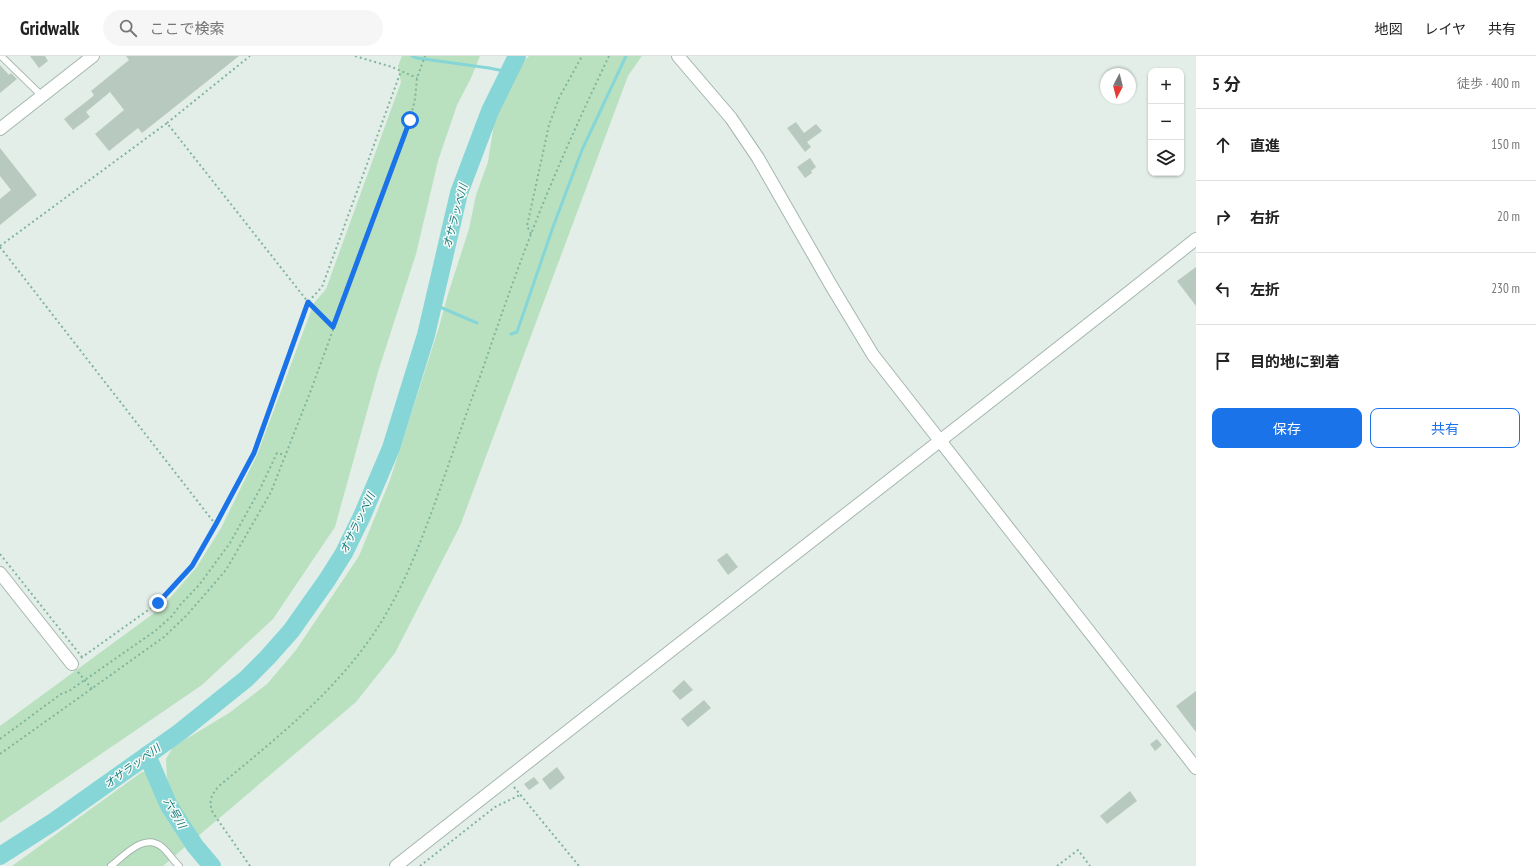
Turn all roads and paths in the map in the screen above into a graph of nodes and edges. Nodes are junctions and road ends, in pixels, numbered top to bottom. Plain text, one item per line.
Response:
1 (2, 56) edge
2 (93, 56) edge
3 (250, 56) edge
4 (355, 56) edge
5 (425, 56) edge
6 (582, 56) edge
7 (609, 56) edge
8 (678, 56) edge
9 (401, 71) junction
10 (417, 78) junction
11 (42, 96) junction
12 (167, 123) junction
13 (0, 129) edge
14 (531, 234) junction
15 (1196, 239) edge
16 (0, 246) edge
17 (308, 302) junction
18 (333, 327) junction
19 (941, 441) junction
20 (286, 456) junction
21 (216, 524) junction
22 (0, 554) edge
23 (0, 573) edge
24 (82, 657) junction
25 (72, 664) junction
26 (85, 680) junction
27 (92, 689) junction
28 (0, 739) edge
29 (0, 754) edge
30 (1196, 768) edge
31 (507, 779) junction
32 (520, 795) junction
33 (110, 866) edge
34 (179, 866) edge
35 (250, 866) edge
36 (396, 866) edge
37 (420, 866) edge
38 (579, 866) edge
39 (1057, 866) edge
40 (1090, 866) edge

1 - 11 lane
2 - 11 street
3 - 12 path
4 - 9 path
5 - 10 path
6 - 14 path
7 - 14 path
8 - 19 street
9 - 10 path
9 - 17 path
10 - 18 path
11 - 13 street
12 - 16 path
12 - 17 path
14 - 35 path
15 - 19 street
16 - 21 path
17 - 18 path
17 - 21 path
18 - 20 path
19 - 30 street
19 - 31 street
20 - 26 path
20 - 27 path
21 - 24 path
22 - 24 path
23 - 25 street
24 - 25 path
25 - 26 path
26 - 27 path
26 - 28 path
27 - 29 path
31 - 32 path
31 - 36 street
32 - 37 path
32 - 38 path
33 - 34 lane
39 - 40 path

